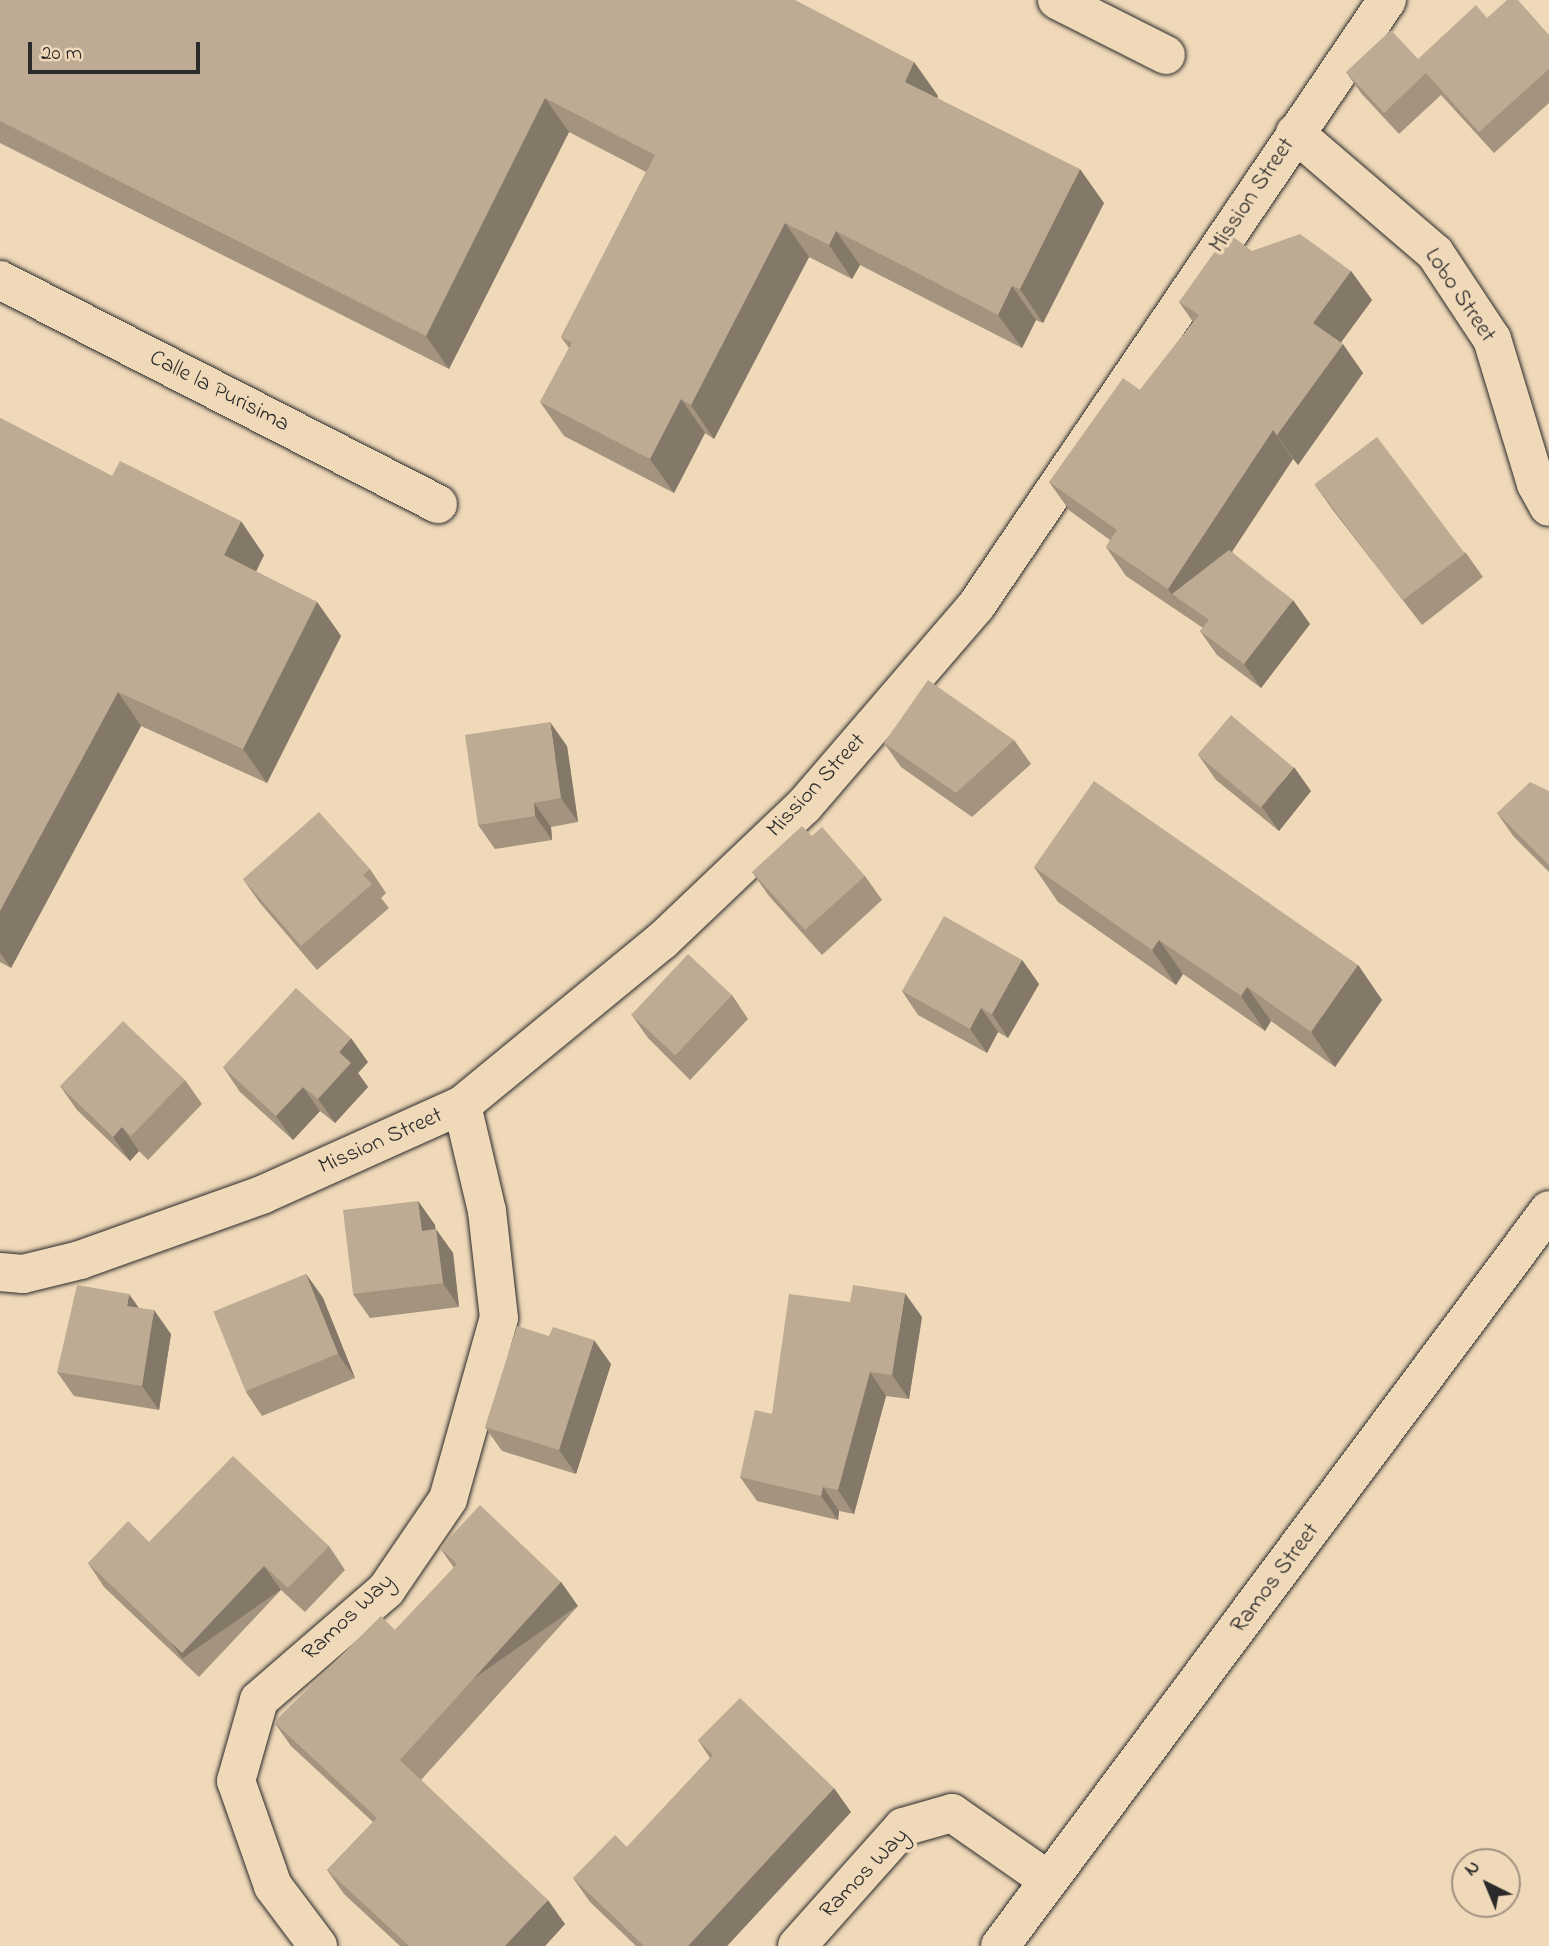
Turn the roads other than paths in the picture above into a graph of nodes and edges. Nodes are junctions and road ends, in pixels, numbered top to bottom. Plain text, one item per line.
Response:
1 (1057, 0) edge
2 (1387, 0) edge
3 (1166, 55) dead end
4 (1295, 133) junction
5 (0, 280) edge
6 (438, 504) dead end
7 (1549, 507) edge
8 (461, 1105) junction
9 (1549, 1210) edge
10 (0, 1272) edge
11 (1048, 1880) junction
12 (318, 1946) edge
13 (797, 1946) edge
14 (1000, 1946) edge

1 - 3 street
2 - 4 street, Mission Street
4 - 7 street, Lobo Street
4 - 8 street, Mission Street
5 - 6 street, Calle la Purisima
8 - 10 street, Mission Street
8 - 12 street, Ramos Way
9 - 11 street, Ramos Street
11 - 13 street, Ramos Way
11 - 14 street, Ramos Street

